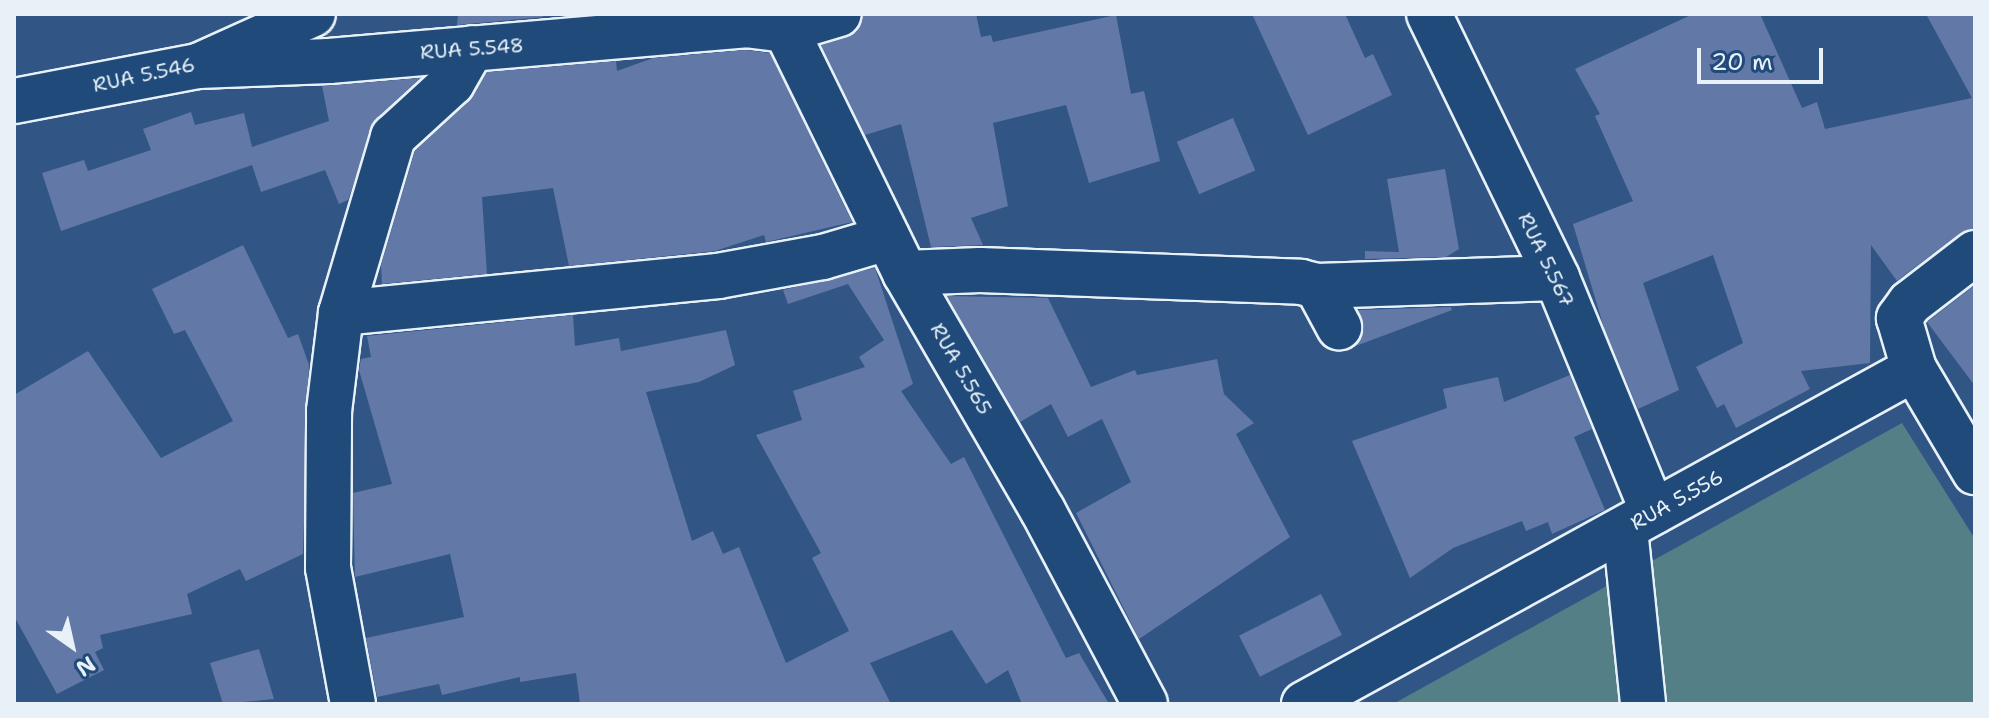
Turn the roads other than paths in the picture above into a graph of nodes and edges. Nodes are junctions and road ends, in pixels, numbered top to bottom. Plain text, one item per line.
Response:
1 (313, 14) edge
2 (839, 14) edge
3 (1429, 14) edge
4 (757, 23) edge
5 (472, 48) junction
6 (198, 66) junction
7 (14, 101) edge
8 (1975, 253) edge
9 (896, 255) junction
10 (1557, 278) junction
11 (1317, 286) junction
12 (341, 313) junction
13 (1339, 327) dead end
14 (1914, 369) junction
15 (1975, 472) edge
16 (1639, 520) junction
17 (353, 704) edge
18 (1145, 704) edge
19 (1304, 704) edge
20 (1643, 704) edge

1 - 6 street, RUA 5.546
2 - 4 street, RUA 5.548
3 - 10 street, RUA 5.567
4 - 5 street, RUA 5.548
4 - 9 street, RUA 5.565
5 - 6 street, RUA 5.548
5 - 12 street
6 - 7 street, RUA 5.546
8 - 14 street
9 - 11 street
9 - 12 street
9 - 18 street, RUA 5.565
10 - 11 street
10 - 16 street, RUA 5.567
11 - 13 street
12 - 17 street
14 - 15 street
14 - 16 street, RUA 5.556
16 - 19 street, RUA 5.556
16 - 20 street, RUA 5.567

